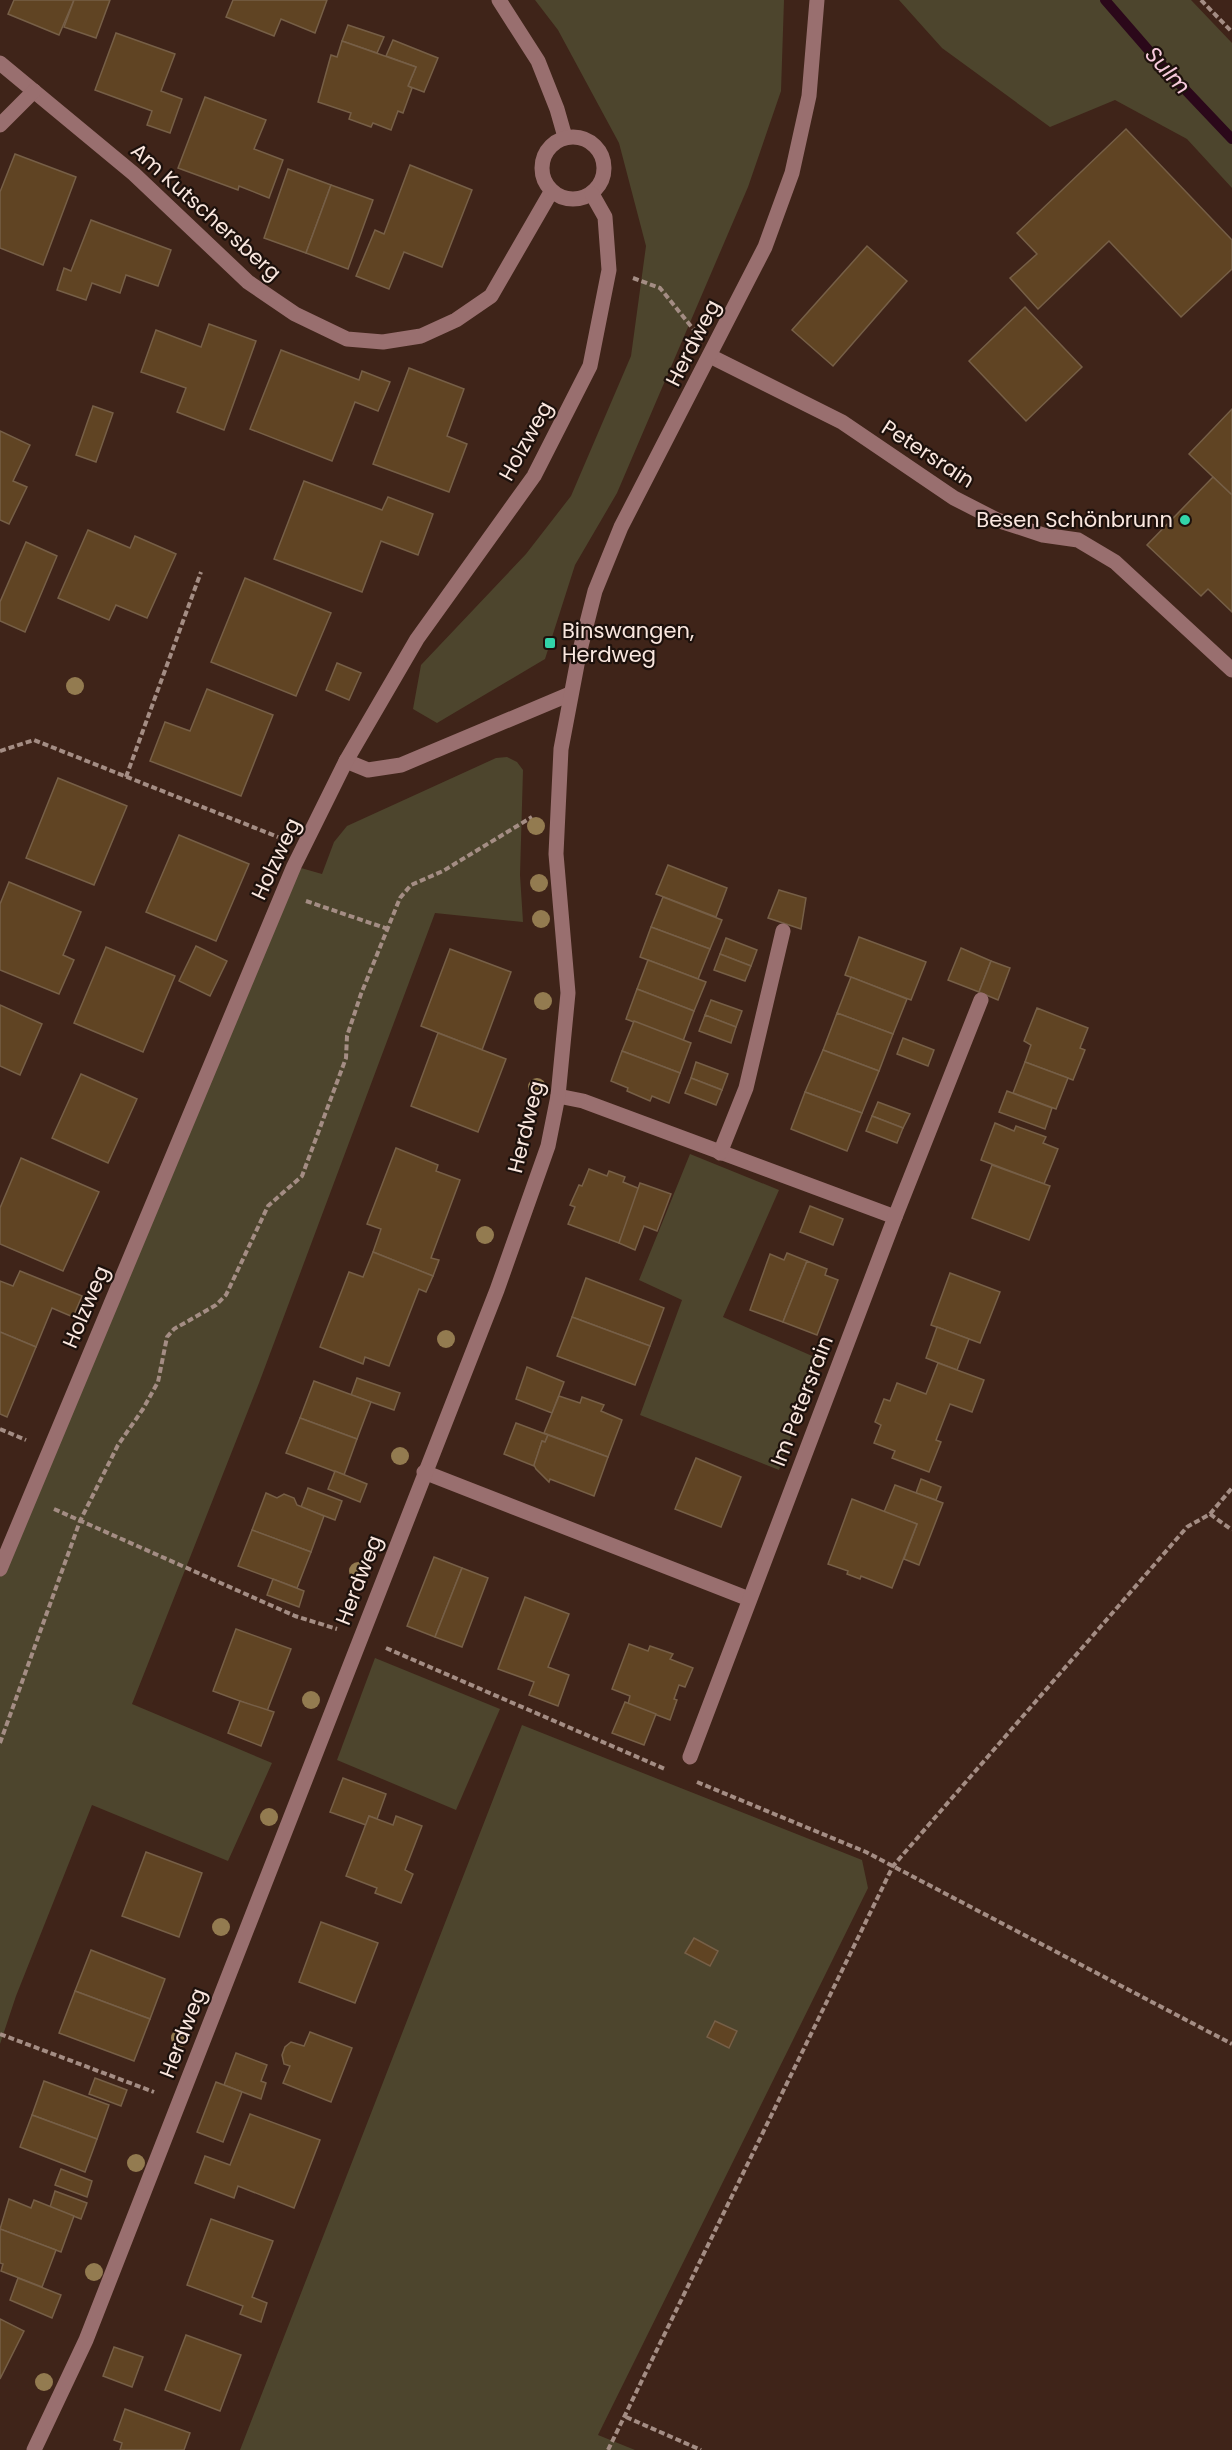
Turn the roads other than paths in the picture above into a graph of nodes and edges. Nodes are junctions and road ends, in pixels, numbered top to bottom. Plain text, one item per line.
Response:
1 (500, 0) edge
2 (817, 0) edge
3 (0, 63) edge
4 (34, 91) junction
5 (0, 125) edge
6 (565, 137) junction
7 (551, 192) junction
8 (592, 194) junction
9 (710, 356) junction
10 (1232, 670) edge
11 (570, 694) junction
12 (346, 761) junction
13 (783, 931) dead end
14 (981, 1000) dead end
15 (558, 1096) junction
16 (720, 1153) junction
17 (895, 1217) junction
18 (424, 1472) junction
19 (0, 1569) edge
20 (749, 1599) junction
21 (690, 1757) dead end
22 (34, 2450) edge

1 - 6 street
2 - 9 street, Herdweg
3 - 4 street, Am Kutschersberg
4 - 5 street
4 - 7 street, Am Kutschersberg
6 - 7 street
6 - 8 street
7 - 8 street
8 - 12 street, Holzweg
9 - 10 street, Petersrain
9 - 11 street, Herdweg
11 - 12 street
11 - 15 street, Herdweg
12 - 19 street, Holzweg
13 - 16 street
14 - 17 street, Im Petersrain
15 - 16 street
15 - 18 street, Herdweg
16 - 17 street
17 - 20 street, Im Petersrain
18 - 20 street
18 - 22 street, Herdweg
20 - 21 street, Im Petersrain

